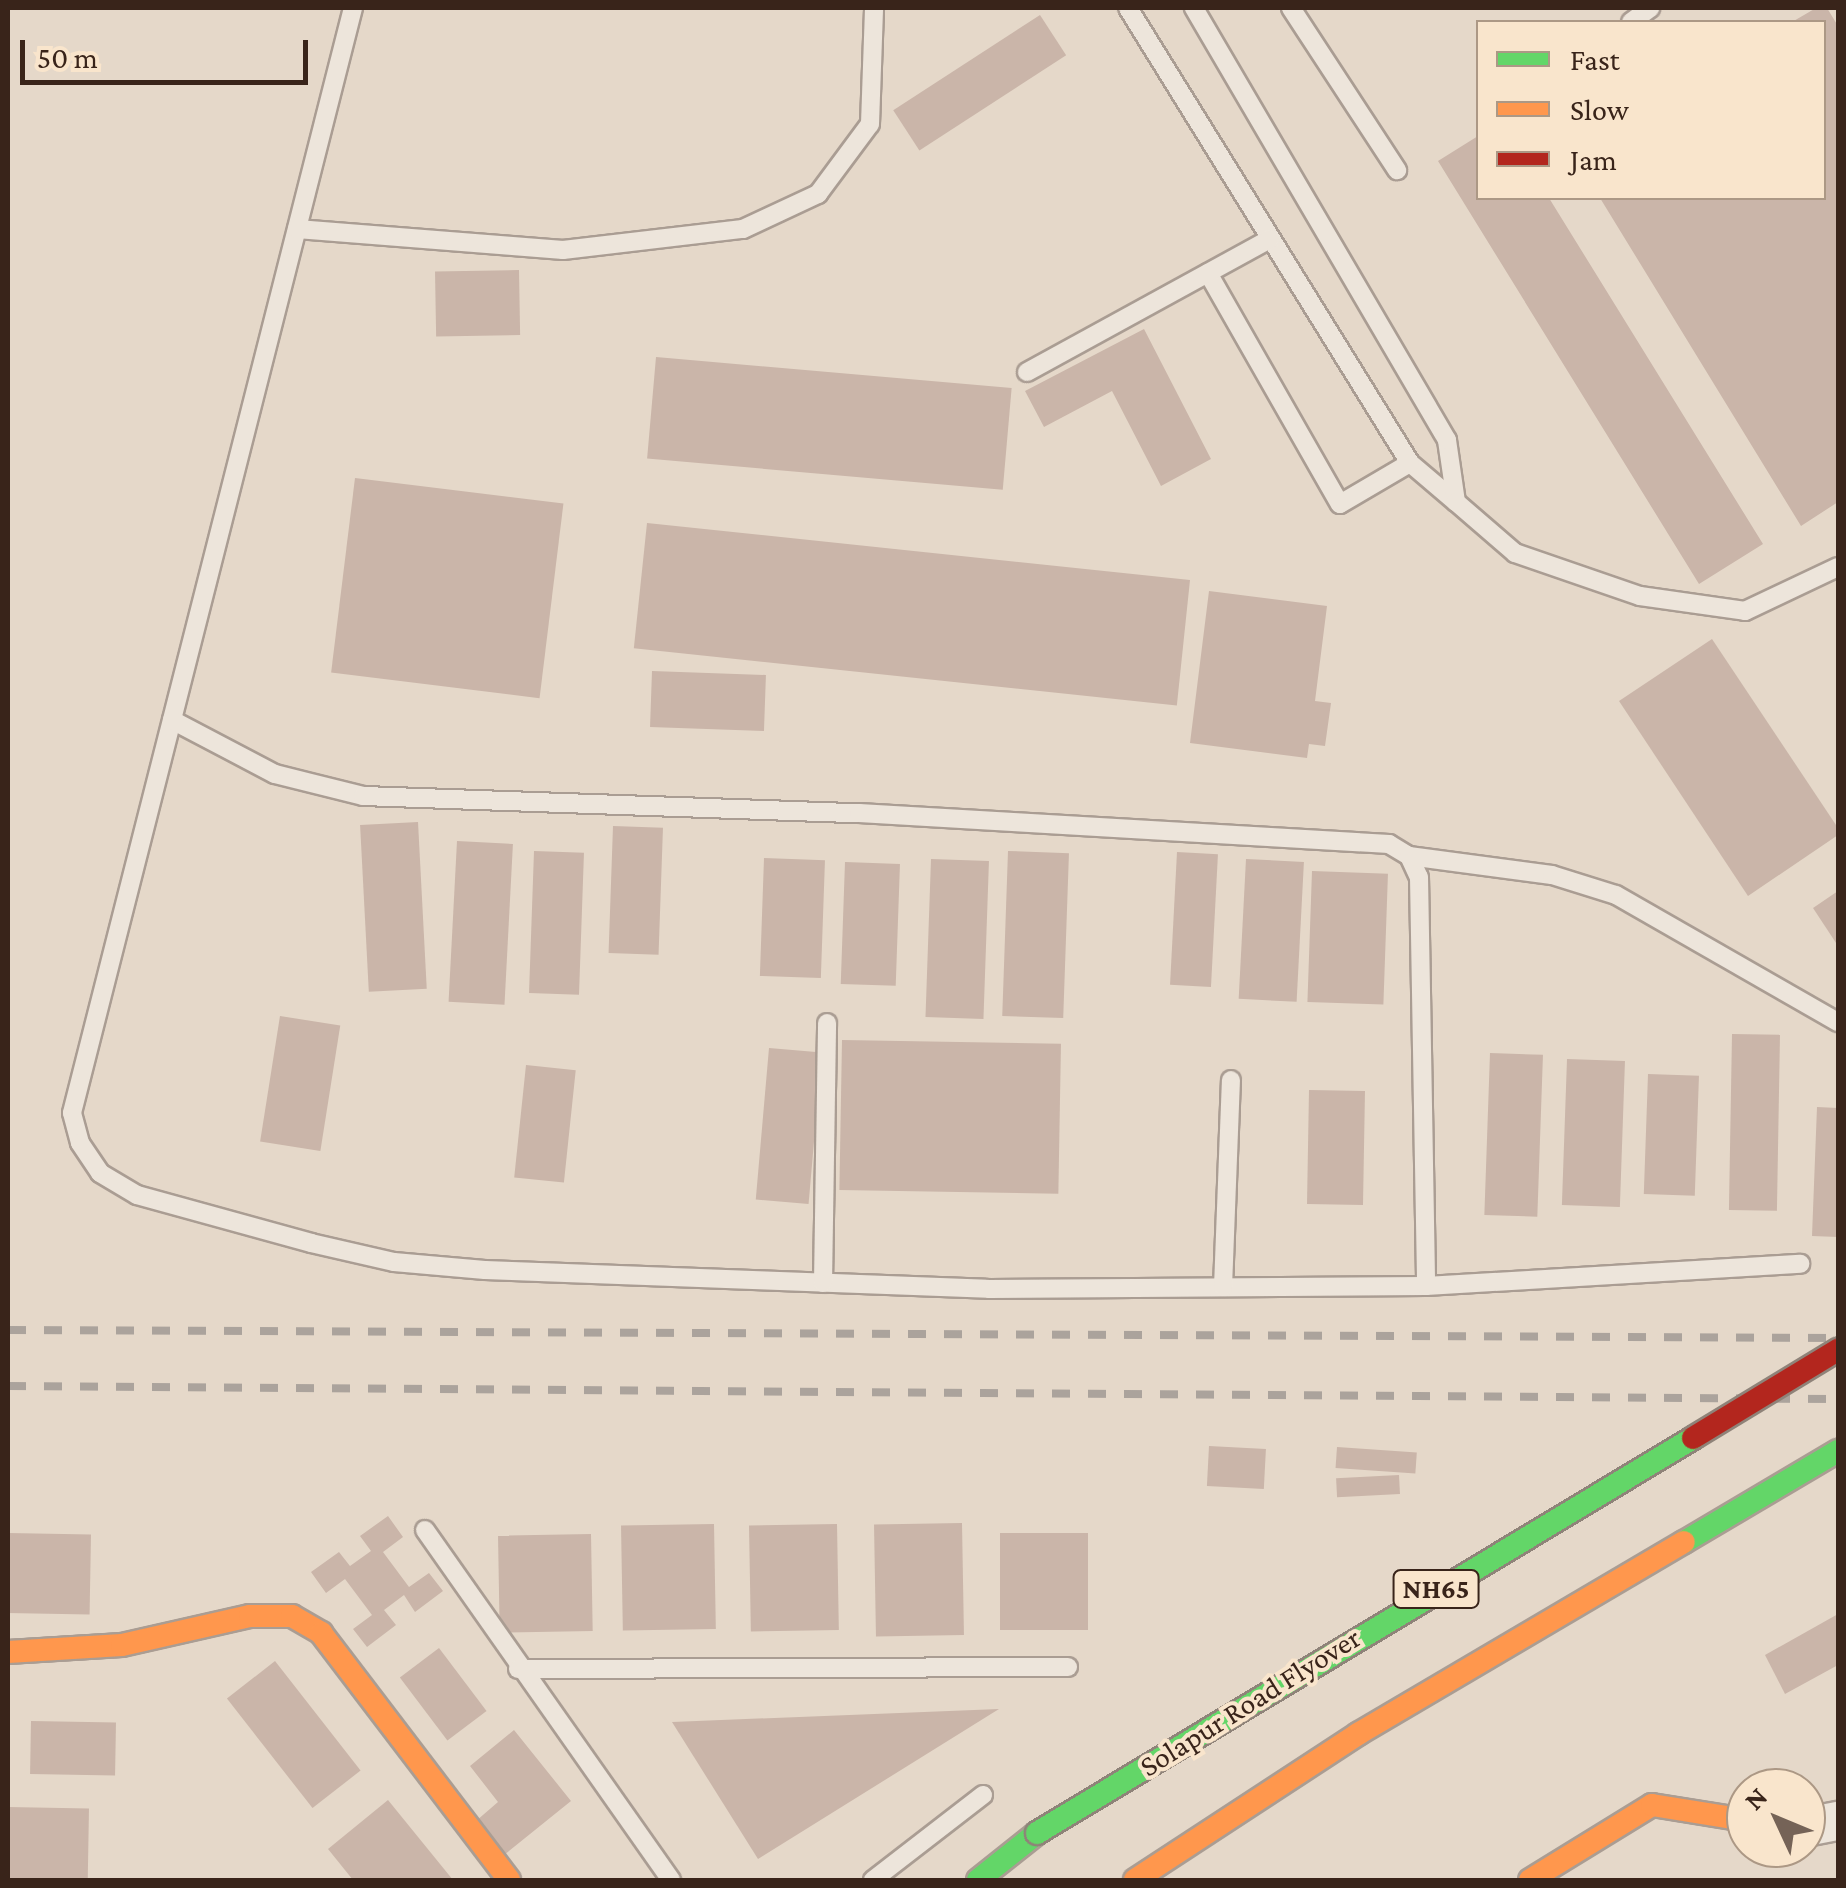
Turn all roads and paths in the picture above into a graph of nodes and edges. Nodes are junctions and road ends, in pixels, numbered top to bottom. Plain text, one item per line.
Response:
1 (353, 8) edge
2 (874, 8) edge
3 (1128, 8) edge
4 (1194, 8) edge
5 (1291, 8) edge
6 (1396, 170) dead end
7 (297, 229) junction
8 (1270, 240) junction
9 (1208, 273) junction
10 (1027, 372) dead end
11 (1410, 463) junction
12 (1456, 502) junction
13 (1838, 567) edge
14 (172, 720) junction
15 (1409, 856) junction
16 (828, 1022) dead end
17 (1838, 1022) edge
18 (1231, 1080) dead end
19 (1800, 1264) dead end
20 (823, 1283) junction
21 (1426, 1286) junction
22 (1223, 1287) junction
23 (1838, 1350) edge
24 (1838, 1452) edge
25 (425, 1530) dead end
26 (8, 1652) edge
27 (1068, 1667) dead end
28 (518, 1669) junction
29 (983, 1795) dead end
30 (1726, 1817) edge
31 (509, 1880) edge
32 (671, 1880) edge
33 (873, 1880) edge
34 (978, 1880) edge
35 (1135, 1880) edge
36 (1530, 1880) edge

1 - 7 lane
2 - 7 lane
3 - 8 lane
4 - 12 lane
5 - 6 lane
7 - 14 lane
8 - 9 lane
8 - 11 lane
9 - 10 lane
9 - 11 lane
11 - 12 lane
12 - 13 lane
14 - 15 lane
14 - 20 lane
15 - 17 lane
15 - 21 lane
16 - 20 lane
18 - 22 lane
19 - 21 lane
20 - 22 lane
21 - 22 lane
23 - 34 main road, Solapur Road Flyover / NH65, bridge
24 - 35 main road, NH65
25 - 28 lane
26 - 31 main road
27 - 28 lane
28 - 32 lane
29 - 33 lane
30 - 36 main road

